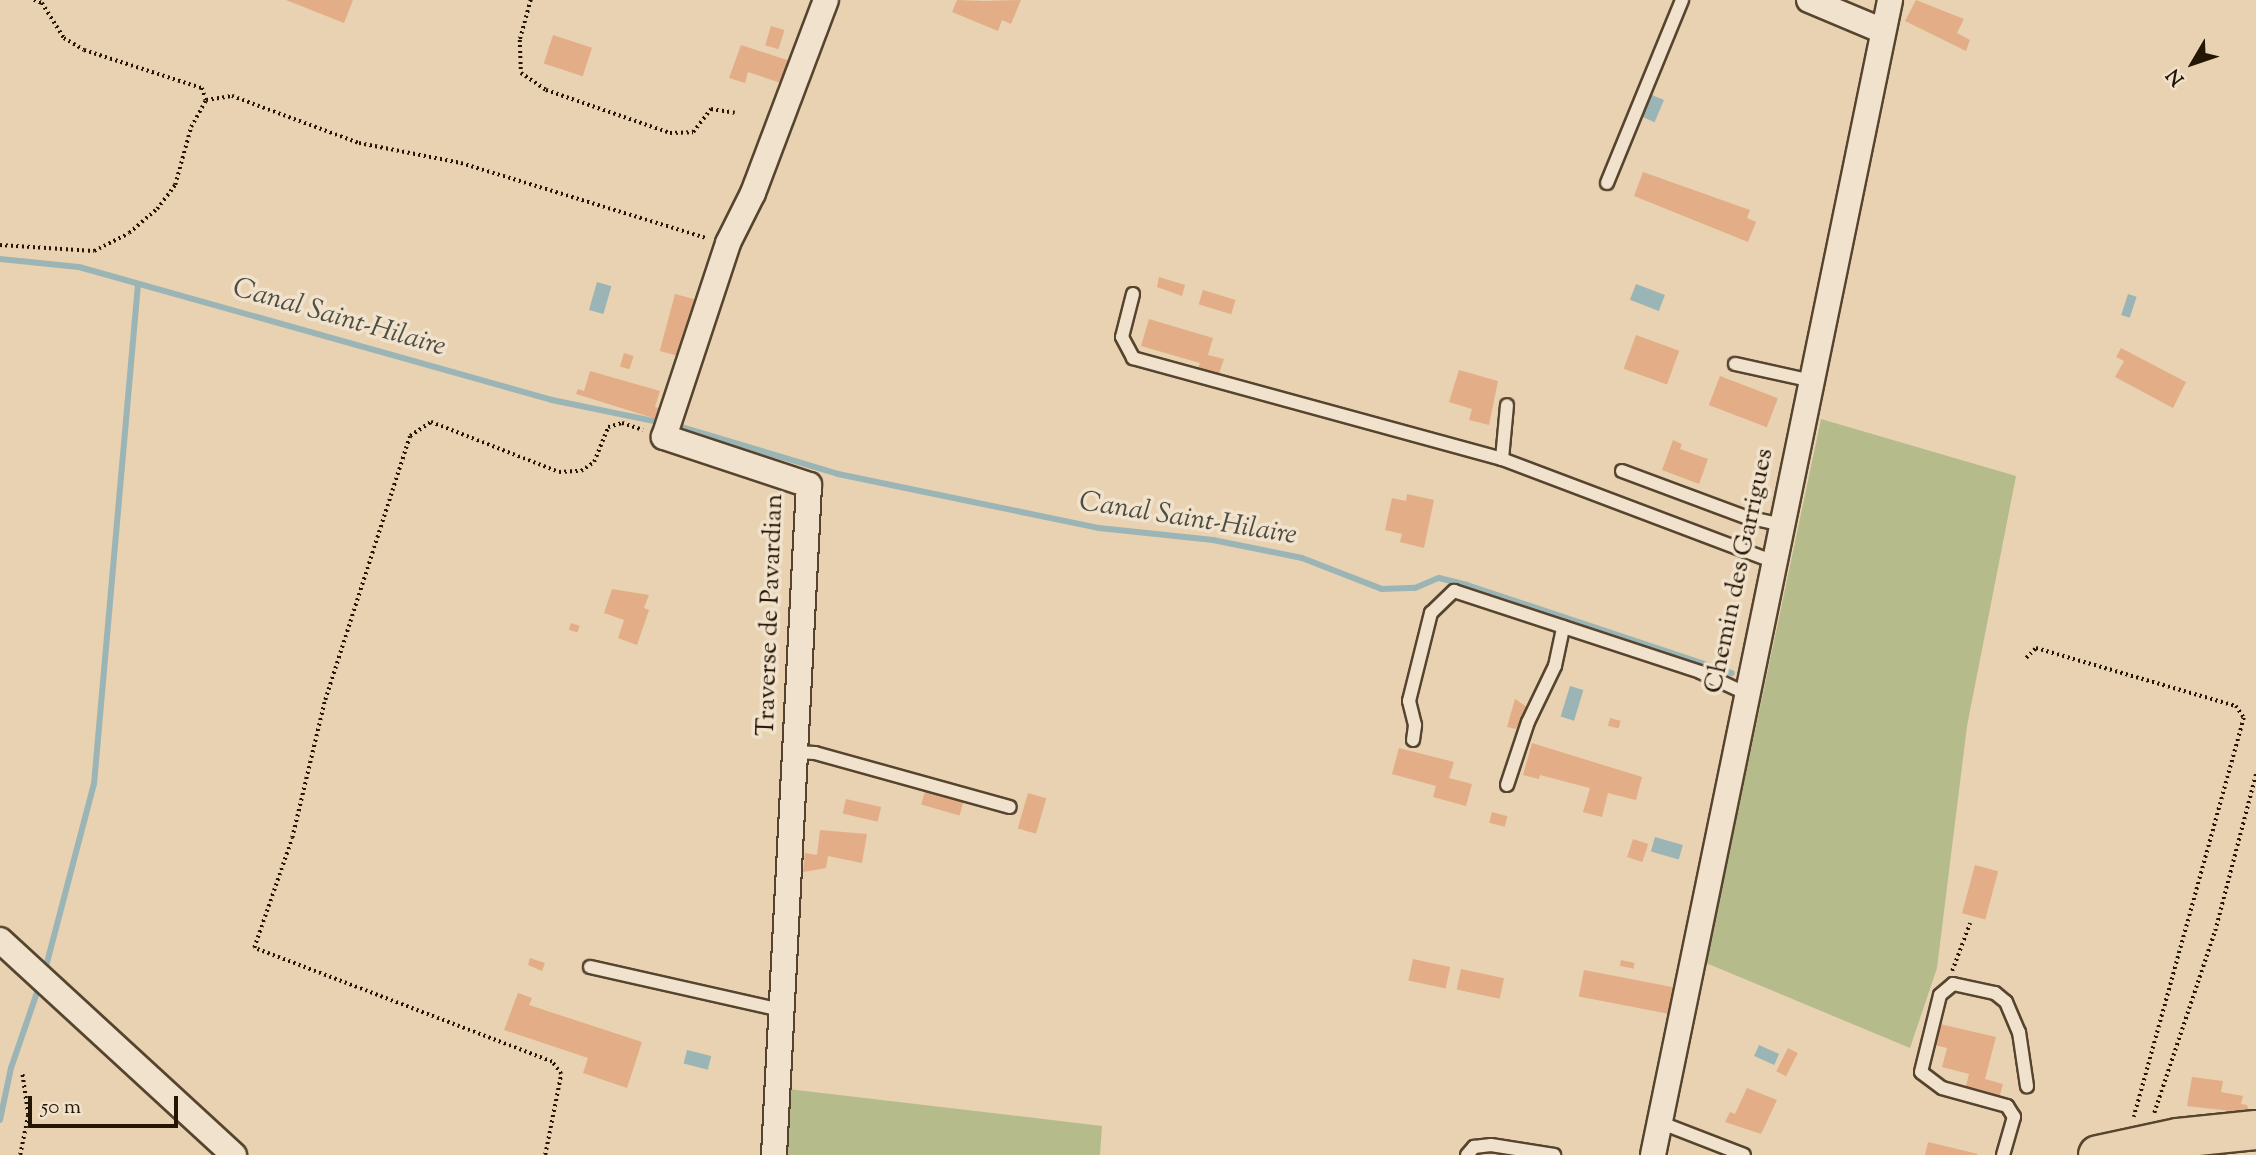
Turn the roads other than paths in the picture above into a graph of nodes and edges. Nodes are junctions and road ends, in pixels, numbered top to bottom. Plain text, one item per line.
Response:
1 (826, 0) edge
2 (1682, 0) edge
3 (1809, 0) edge
4 (1890, 0) edge
5 (1883, 31) junction
6 (1607, 183) dead end
7 (1133, 294) dead end
8 (1735, 364) dead end
9 (1812, 380) junction
10 (1507, 405) dead end
11 (1502, 459) junction
12 (1622, 471) dead end
13 (1780, 524) junction
14 (1774, 562) junction
15 (1563, 626) junction
16 (1745, 693) junction
17 (1413, 740) dead end
18 (795, 752) junction
19 (1507, 785) dead end
20 (1010, 807) dead end
21 (0, 940) edge
22 (590, 967) dead end
23 (781, 1010) junction
24 (2027, 1086) dead end
25 (1659, 1122) junction
26 (2256, 1130) edge
27 (2149, 1148) edge
28 (234, 1155) edge
29 (774, 1155) edge
30 (1467, 1155) edge
31 (1554, 1155) edge
32 (1653, 1155) edge
33 (1744, 1155) edge
34 (2003, 1155) edge
35 (2098, 1155) edge

1 - 18 street, Traverse de Pavardian
2 - 6 lane
3 - 5 street
4 - 5 street, Chemin des Garrigues
5 - 9 street, Chemin des Garrigues
7 - 11 lane
8 - 9 lane
9 - 13 street, Chemin des Garrigues
10 - 11 lane
11 - 14 lane
12 - 13 lane
13 - 14 street, Chemin des Garrigues
14 - 16 street, Chemin des Garrigues
15 - 16 lane
15 - 17 lane
15 - 19 lane
16 - 25 street, Chemin des Garrigues
18 - 20 lane
18 - 23 street, Traverse de Pavardian
21 - 28 street
22 - 23 lane
23 - 29 street, Traverse de Pavardian
24 - 34 lane
25 - 32 street, Chemin des Garrigues
25 - 33 lane
26 - 27 main road
27 - 35 main road
30 - 31 lane

